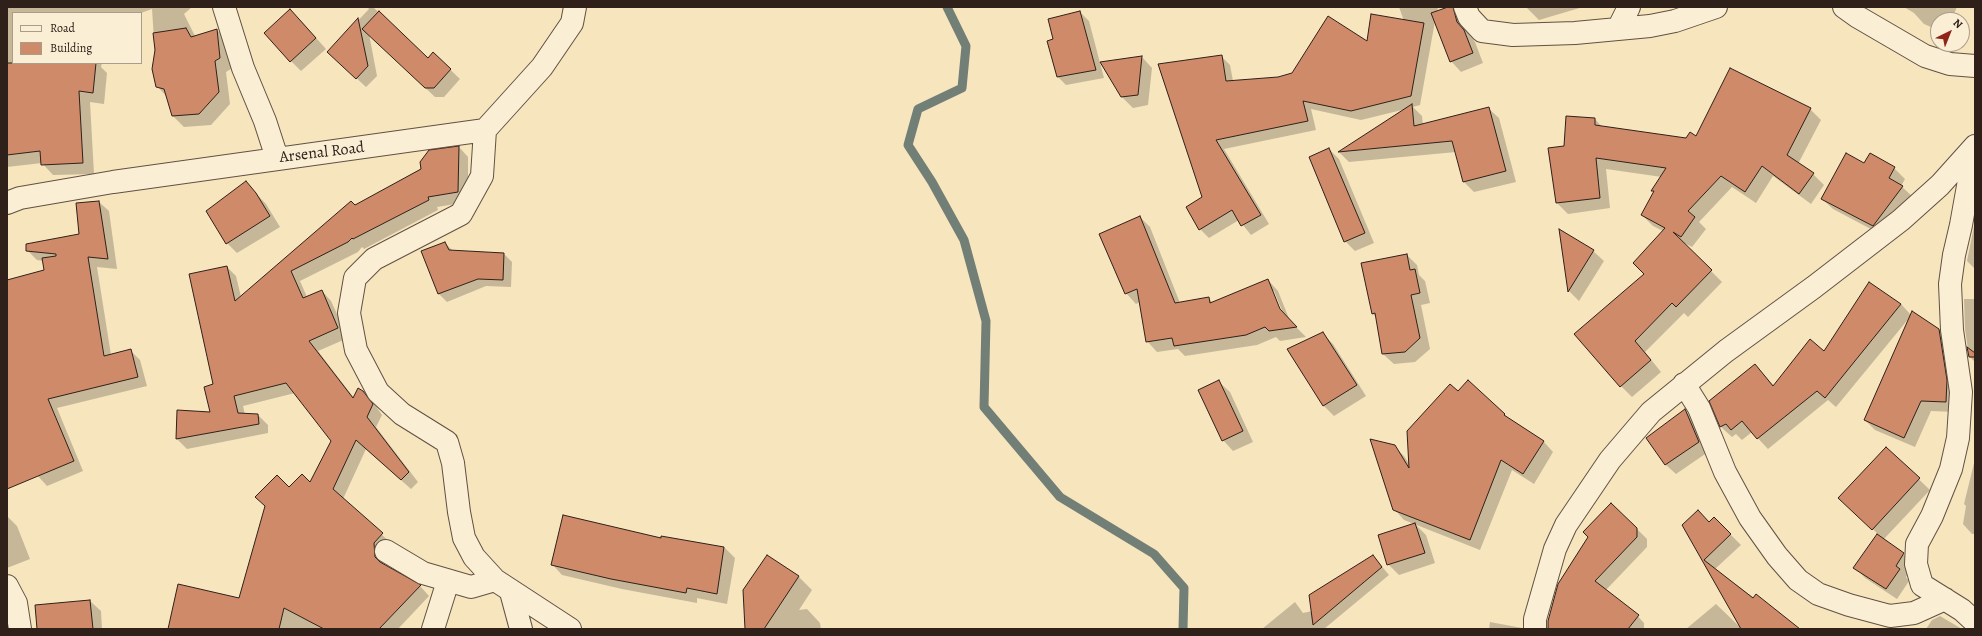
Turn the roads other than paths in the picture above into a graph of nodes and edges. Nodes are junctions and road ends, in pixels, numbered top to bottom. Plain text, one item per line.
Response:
1 (224, 7) edge
2 (575, 7) edge
3 (1465, 7) edge
4 (1629, 7) edge
5 (1716, 7) edge
6 (1844, 7) edge
7 (1618, 28) junction
8 (1975, 66) edge
9 (484, 130) junction
10 (1975, 147) edge
11 (277, 158) junction
12 (7, 203) edge
13 (1684, 384) junction
14 (386, 551) dead end
15 (448, 581) junction
16 (7, 586) edge
17 (503, 586) junction
18 (1945, 599) junction
19 (1975, 622) edge
20 (20, 629) edge
21 (433, 629) edge
22 (521, 629) edge
23 (570, 629) edge
24 (1535, 629) edge

1 - 11 street
2 - 9 street
3 - 7 street
4 - 7 street
5 - 7 street
6 - 8 street
9 - 11 street, Arsenal Road
9 - 17 street
10 - 13 street
10 - 18 street
11 - 12 street, Arsenal Road
13 - 18 street
13 - 24 street
14 - 15 street
15 - 17 street
15 - 21 street
16 - 20 street
17 - 22 street
17 - 23 street
18 - 19 street

